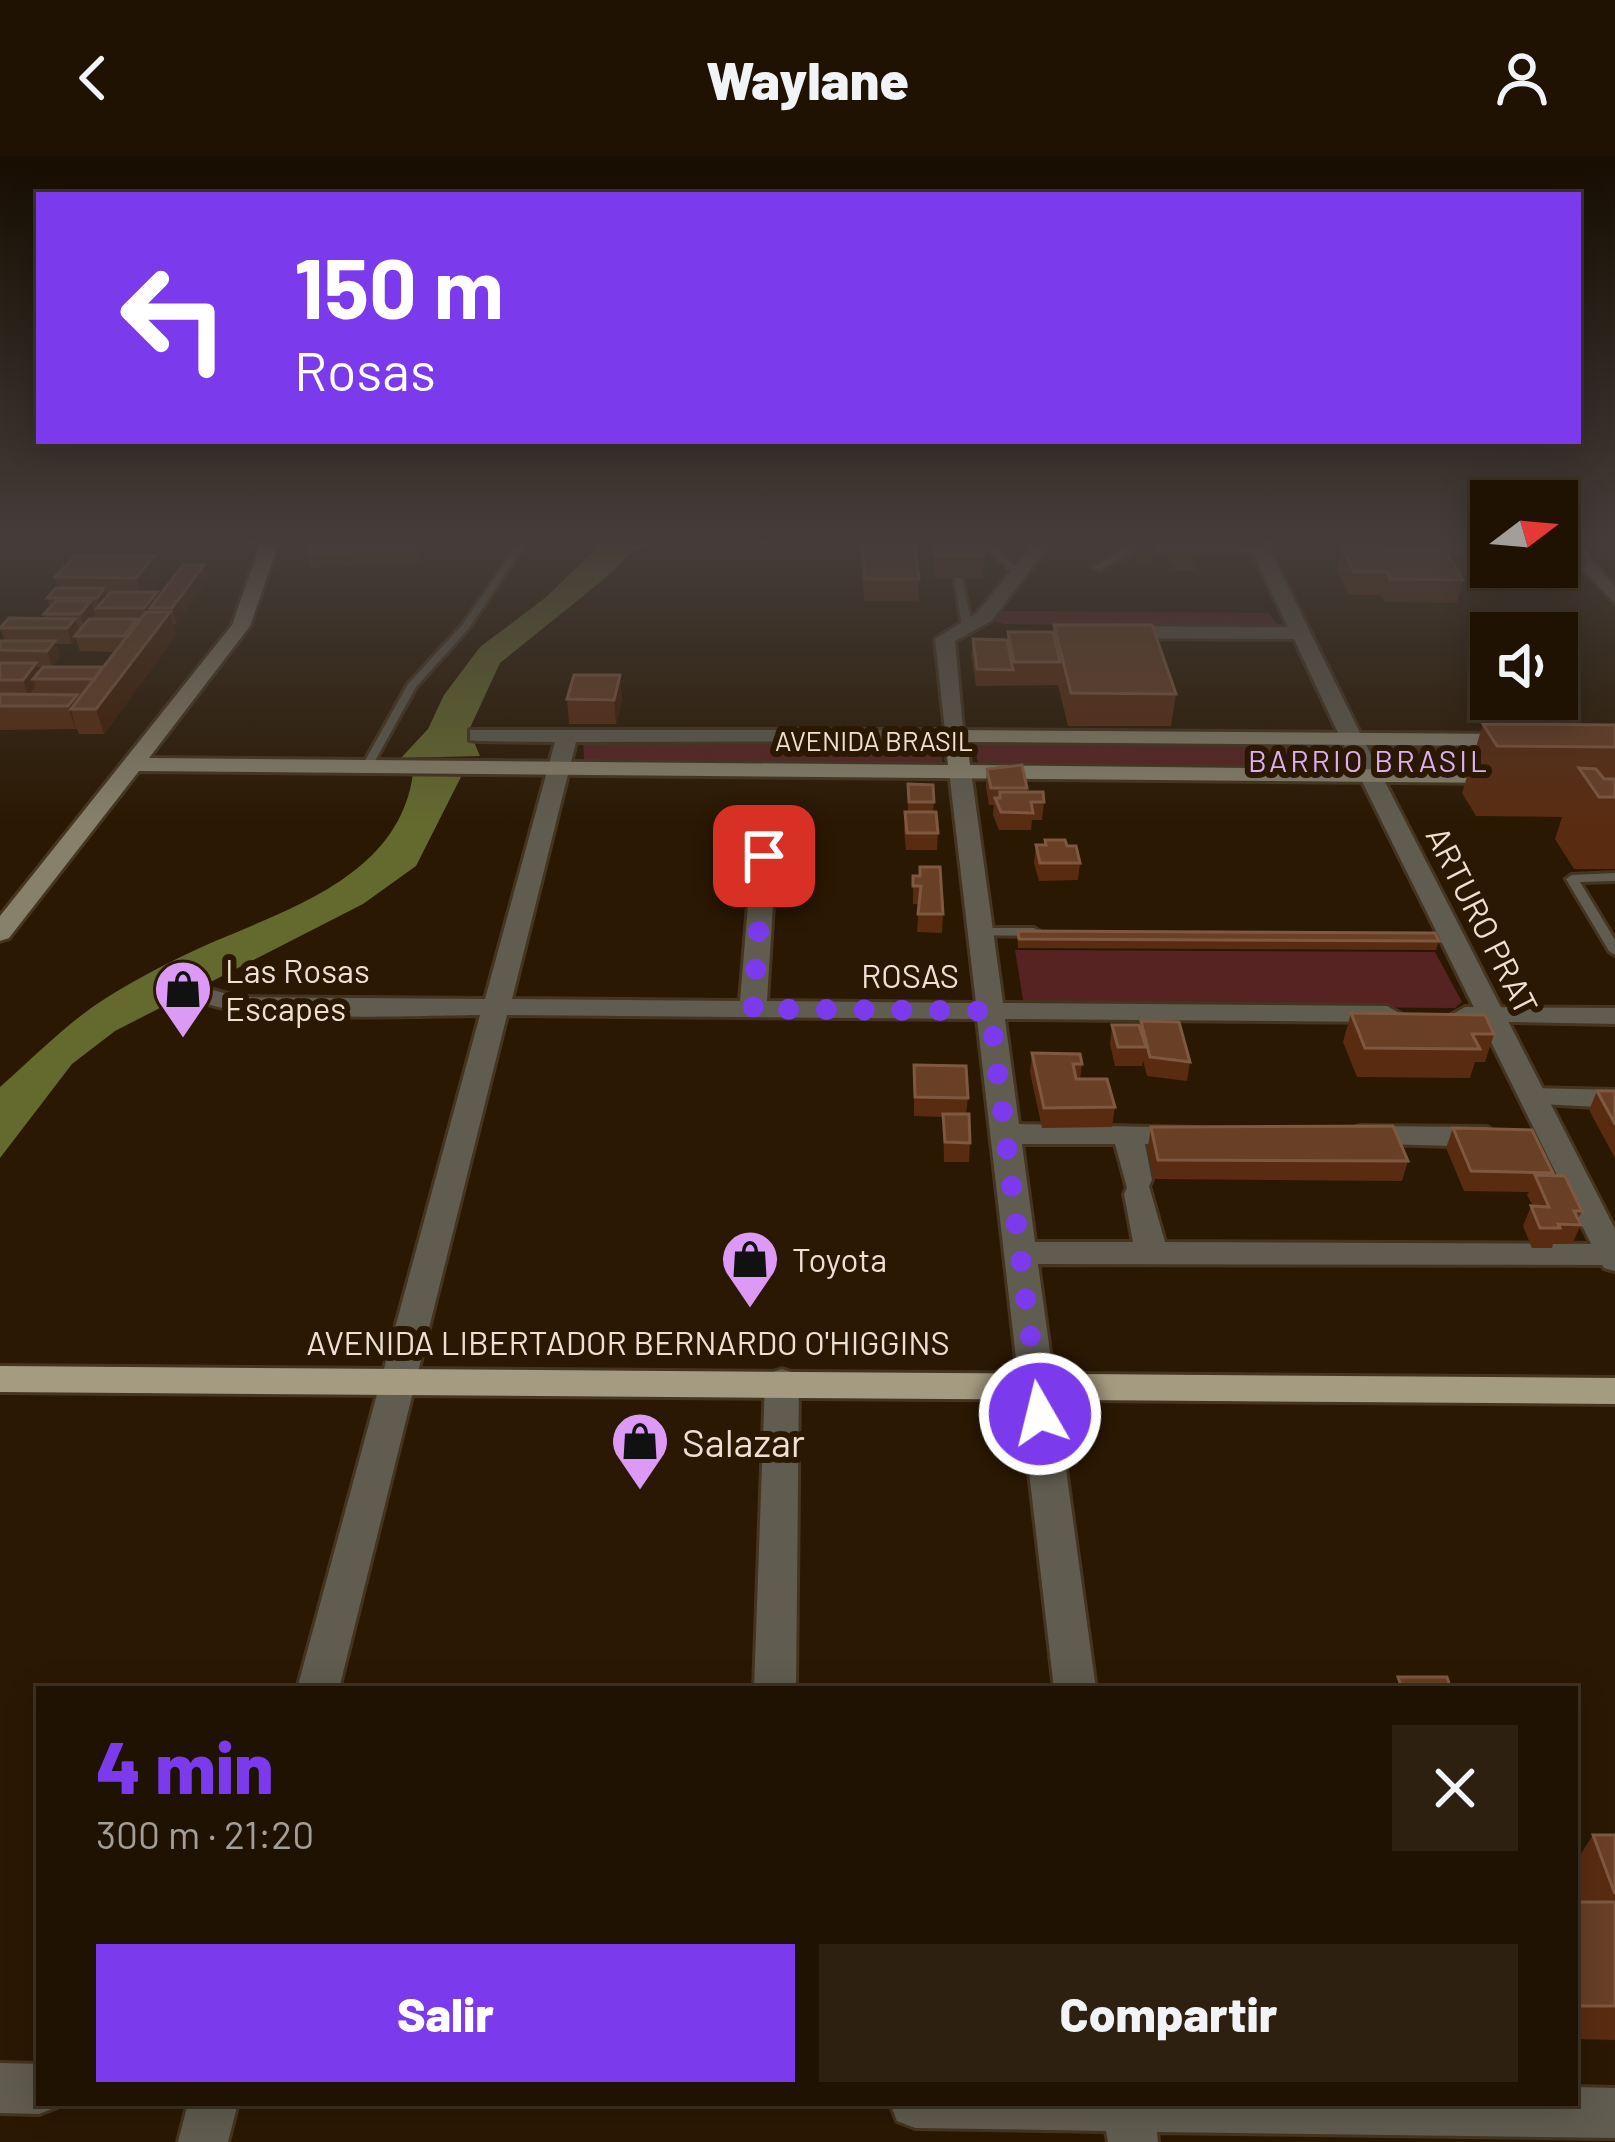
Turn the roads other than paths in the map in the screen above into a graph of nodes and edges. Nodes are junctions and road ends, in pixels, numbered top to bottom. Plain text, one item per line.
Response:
1 (232, 638) edge
2 (455, 638) edge
3 (952, 638) edge
4 (1301, 638) edge
5 (478, 734) dead end
6 (567, 735) junction
7 (956, 736) junction
8 (1352, 739) junction
9 (1539, 740) edge
10 (133, 764) junction
11 (376, 766) junction
12 (558, 768) junction
13 (960, 771) junction
14 (1370, 774) junction
15 (1522, 776) edge
16 (764, 856) dead end
17 (1615, 877) edge
18 (980, 932) junction
19 (1059, 932) edge
20 (0, 933) edge
21 (1615, 951) edge
22 (206, 996) dead end
23 (495, 1007) junction
24 (753, 1009) junction
25 (990, 1011) junction
26 (1491, 1015) junction
27 (1615, 1016) edge
28 (1532, 1097) junction
29 (1615, 1099) edge
30 (1005, 1134) junction
31 (1128, 1135) junction
32 (1222, 1136) edge
33 (1340, 1136) edge
34 (1529, 1137) junction
35 (1019, 1253) junction
36 (1151, 1254) junction
37 (1614, 1258) edge
38 (0, 1379) edge
39 (398, 1379) junction
40 (782, 1382) junction
41 (1036, 1384) junction
42 (1615, 1391) edge
43 (319, 1686) edge
44 (776, 1686) edge
45 (1075, 1686) edge
46 (0, 2088) edge
47 (36, 2089) edge
48 (212, 2106) edge
49 (961, 2106) edge
50 (1615, 2113) edge
51 (1130, 2117) edge
52 (203, 2142) edge

1 - 10 main road
2 - 11 lane
3 - 7 street
4 - 8 street, ARTURO PRAT
5 - 6 street, AVENIDA BRASIL
6 - 7 street, AVENIDA BRASIL
6 - 12 street
7 - 8 main road, AVENIDA BRASIL
7 - 13 main road
8 - 9 main road, AVENIDA BRASIL
8 - 14 street, ARTURO PRAT
10 - 11 main road, AVENIDA BRASIL
10 - 20 main road
11 - 12 main road, AVENIDA BRASIL
12 - 13 main road, AVENIDA BRASIL
12 - 23 street
13 - 14 main road, AVENIDA BRASIL
13 - 18 street
14 - 15 main road, AVENIDA BRASIL
14 - 26 street, ARTURO PRAT
16 - 24 street
17 - 21 lane
18 - 19 lane
18 - 25 street
22 - 23 street, ROSAS
23 - 24 street, ROSAS
23 - 39 street
24 - 25 street, ROSAS
25 - 26 street, ROSAS
25 - 30 street
26 - 27 street, ROSAS
26 - 28 street, ARTURO PRAT
28 - 29 street
28 - 34 street, ARTURO PRAT
30 - 31 street
30 - 35 street
31 - 32 street
31 - 36 street
33 - 34 street
34 - 37 street, ARTURO PRAT
35 - 36 street
35 - 41 street
36 - 37 street
38 - 39 main road, AVENIDA LIBERTADOR BERNARDO O'HIGGINS
39 - 40 main road, AVENIDA LIBERTADOR BERNARDO O'HIGGINS
39 - 43 street
40 - 41 main road, AVENIDA LIBERTADOR BERNARDO O'HIGGINS
40 - 44 street
41 - 42 main road, AVENIDA LIBERTADOR BERNARDO O'HIGGINS
41 - 45 street
46 - 47 street
48 - 52 street
49 - 51 street
50 - 51 street

